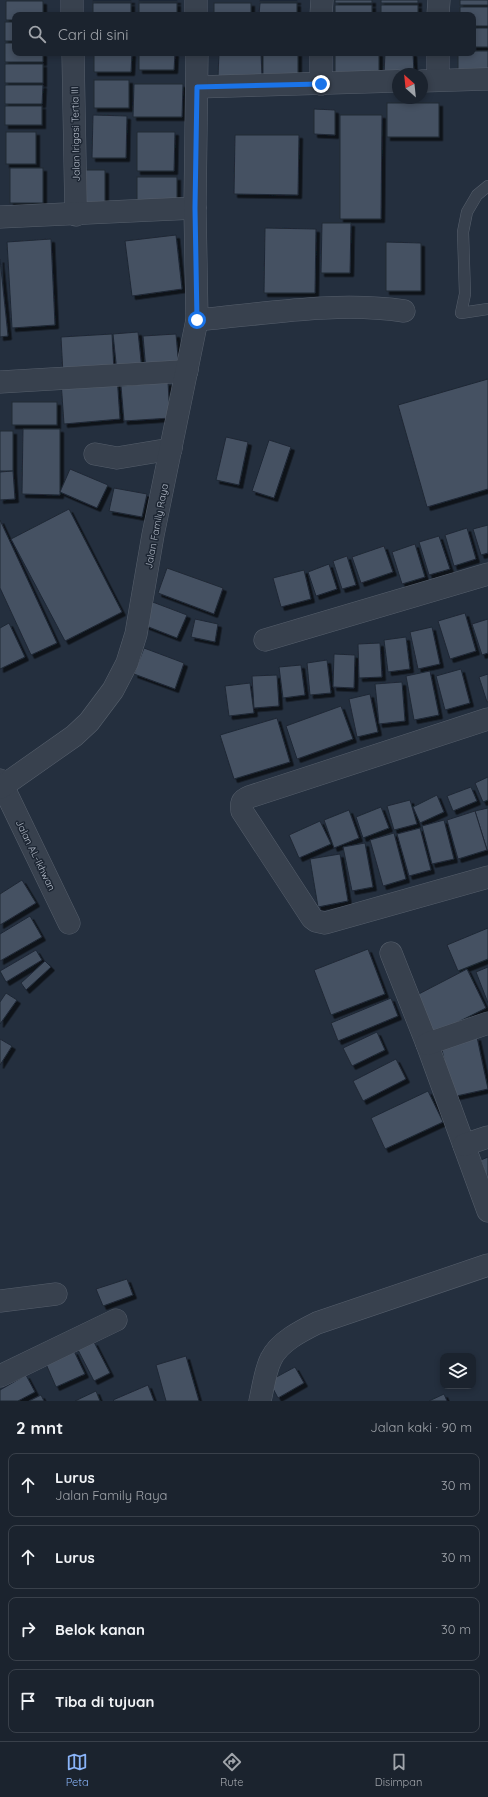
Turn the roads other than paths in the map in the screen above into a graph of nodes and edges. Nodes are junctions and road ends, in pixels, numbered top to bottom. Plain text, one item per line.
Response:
1 (72, 0) edge
2 (196, 0) edge
3 (322, 0) edge
4 (439, 0) edge
5 (72, 12) edge
6 (196, 12) edge
7 (321, 12) edge
8 (438, 12) edge
9 (73, 56) edge
10 (197, 56) edge
11 (321, 56) edge
12 (437, 56) edge
13 (488, 79) edge
14 (430, 80) edge
15 (392, 81) edge
16 (321, 84) junction
17 (197, 87) junction
18 (488, 186) edge
19 (195, 208) junction
20 (76, 214) junction
21 (0, 217) edge
22 (488, 309) edge
23 (404, 311) dead end
24 (197, 320) junction
25 (186, 371) junction
26 (0, 382) edge
27 (171, 449) junction
28 (95, 454) dead end
29 (488, 574) edge
30 (264, 640) dead end
31 (488, 720) edge
32 (1, 785) edge
33 (488, 877) edge
34 (69, 923) dead end
35 (391, 953) dead end
36 (488, 1023) edge
37 (427, 1044) junction
38 (488, 1137) edge
39 (464, 1145) junction
40 (488, 1211) edge
41 (488, 1265) edge
42 (56, 1294) dead end
43 (0, 1301) edge
44 (116, 1320) dead end
45 (0, 1376) edge
46 (260, 1401) edge

1 - 5 street
2 - 6 street
3 - 7 street
4 - 8 street
9 - 20 street, Jalan Irigasi Tertia III
10 - 17 street, Jalan Family Raya
11 - 16 street
12 - 14 street
13 - 14 street
15 - 16 street
16 - 17 street
17 - 19 street, Jalan Family Raya
18 - 22 lane
19 - 20 street
19 - 24 street, Jalan Family Raya
20 - 21 street
23 - 24 street
24 - 25 street, Jalan Family Raya
25 - 26 street
25 - 27 street, Jalan Family Raya
27 - 28 street
27 - 32 street, Jalan Family Raya
29 - 30 street
31 - 33 street
32 - 34 street, Jalan AL-Ikhwan
35 - 37 street
36 - 37 street
37 - 39 street
38 - 39 street
39 - 40 street
41 - 46 street
42 - 43 street
44 - 45 street

